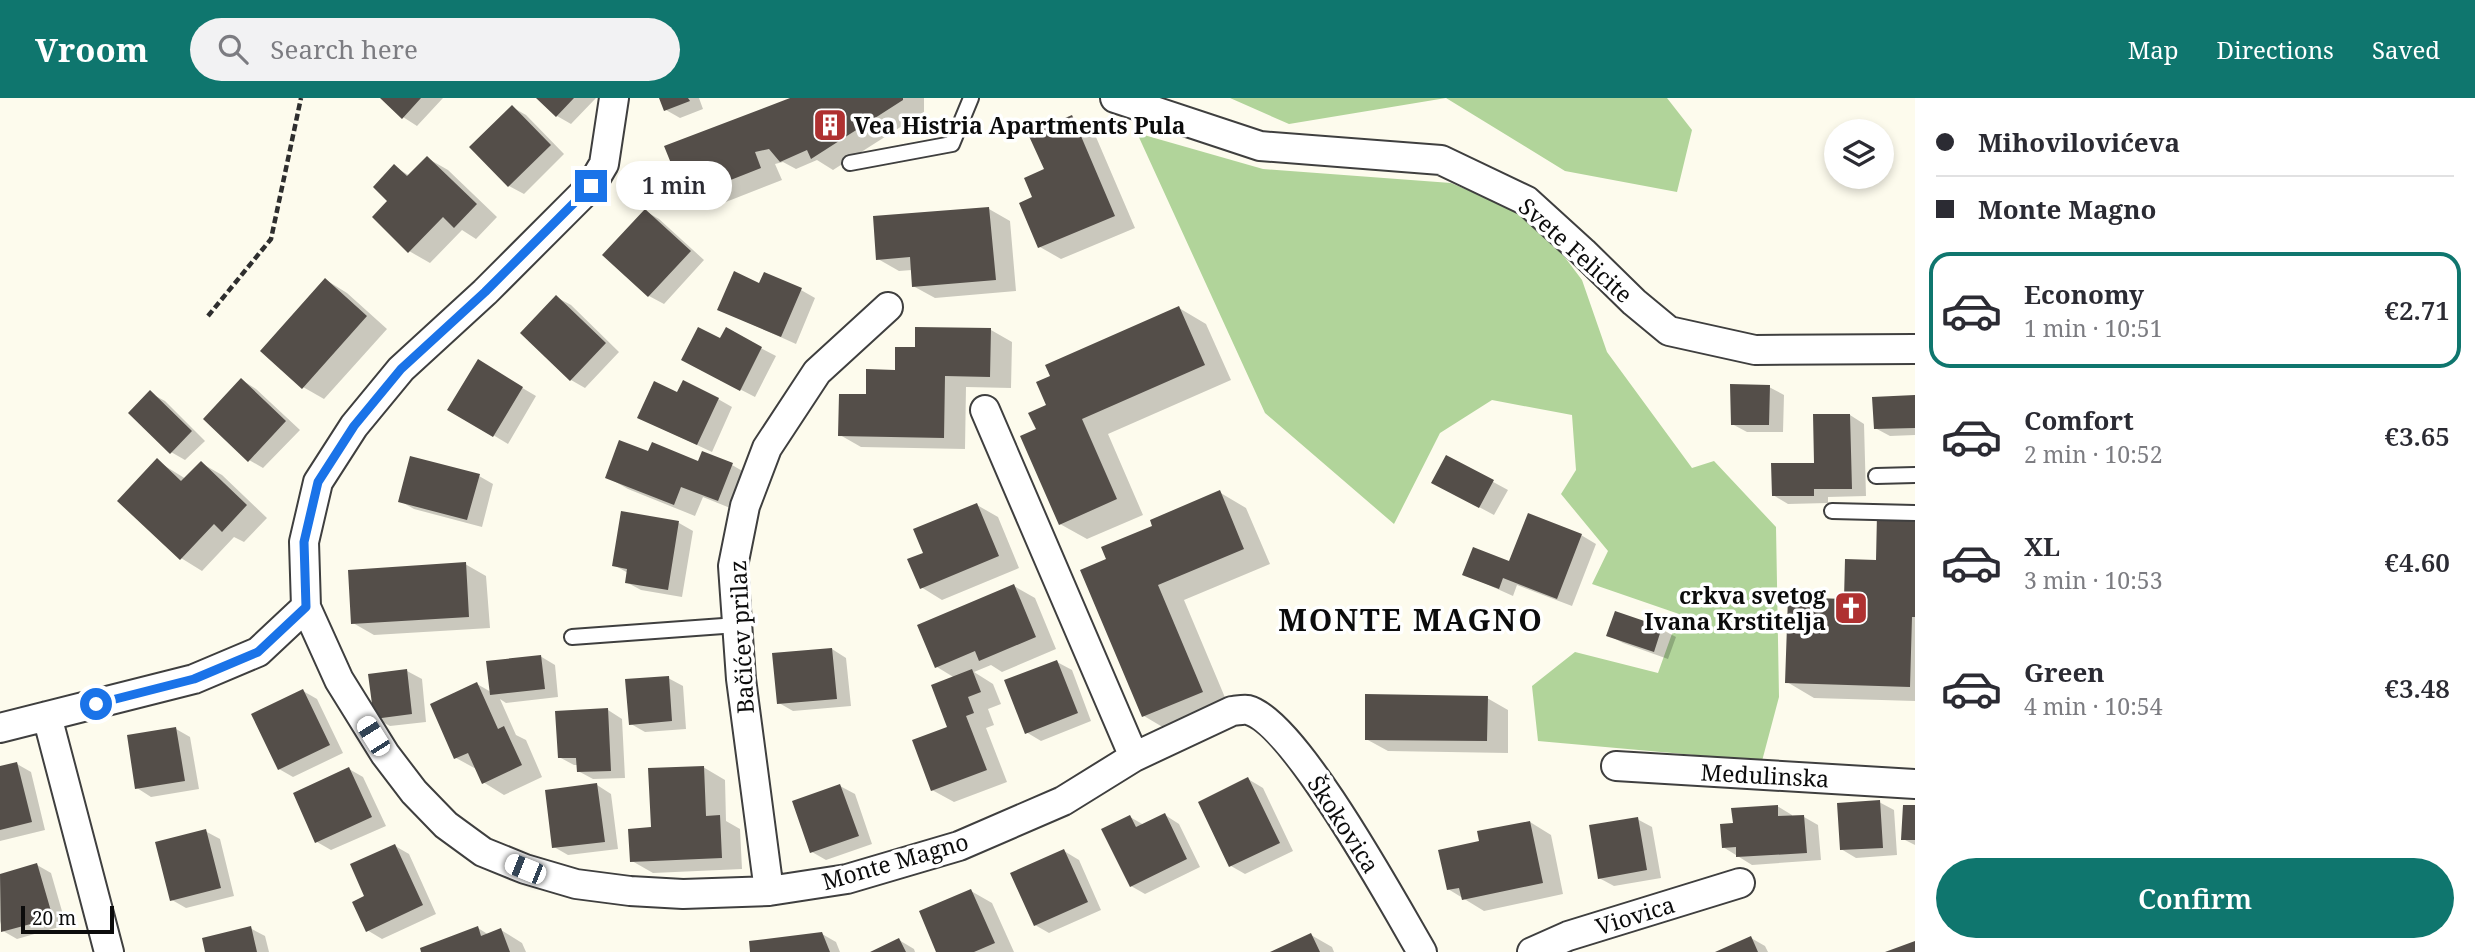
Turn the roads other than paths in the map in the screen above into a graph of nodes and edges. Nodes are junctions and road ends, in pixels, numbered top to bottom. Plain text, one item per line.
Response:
1 (614, 98) edge
2 (971, 98) edge
3 (1115, 98) edge
4 (850, 163) dead end
5 (888, 306) dead end
6 (1915, 349) edge
7 (985, 410) dead end
8 (1915, 475) edge
9 (1876, 476) dead end
10 (1832, 511) dead end
11 (1915, 513) edge
12 (306, 607) junction
13 (737, 625) junction
14 (572, 637) dead end
15 (1248, 710) joint
16 (47, 716) junction
17 (0, 727) edge
18 (1134, 757) junction
19 (1616, 766) dead end
20 (1915, 784) edge
21 (1740, 883) dead end
22 (769, 891) junction
23 (109, 952) edge
24 (1422, 952) edge
25 (1532, 952) edge

1 - 12 street, Monte Magno
2 - 4 lane
3 - 6 street, Svete Felicite
5 - 13 street, Bačićev prilaz
7 - 18 street
8 - 9 lane
10 - 11 lane
12 - 16 street
12 - 22 street, Monte Magno
13 - 14 lane
13 - 22 street, Bačićev prilaz
15 - 18 street, Monte Magno
15 - 24 street, Škokovica
16 - 17 street
16 - 23 street
18 - 22 street, Monte Magno
19 - 20 street, Medulinska
21 - 25 street, Viovica

